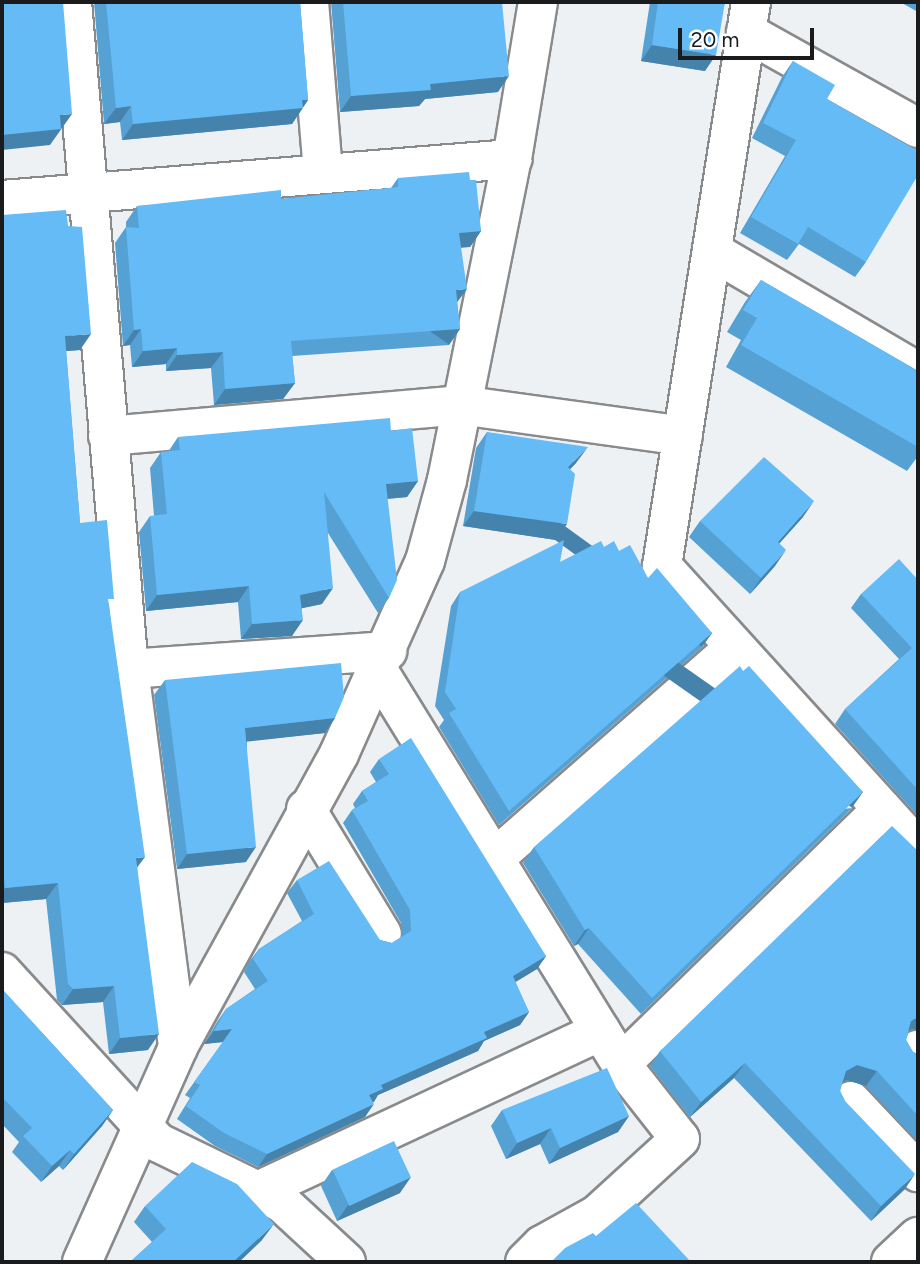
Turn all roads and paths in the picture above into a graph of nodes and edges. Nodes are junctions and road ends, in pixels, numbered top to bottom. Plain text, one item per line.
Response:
1 (72, 2) edge
2 (309, 2) edge
3 (538, 2) edge
4 (749, 17) edge
5 (918, 128) edge
6 (512, 159) junction
7 (323, 171) junction
8 (89, 194) junction
9 (2, 200) edge
10 (712, 251) junction
11 (918, 372) edge
12 (460, 405) junction
13 (108, 436) junction
14 (682, 436) junction
15 (734, 648) junction
16 (383, 661) junction
17 (129, 669) junction
18 (306, 809) junction
19 (882, 809) junction
20 (918, 848) edge
21 (496, 857) junction
22 (382, 934) dead end
23 (2, 972) edge
24 (601, 1031) junction
25 (178, 1047) junction
26 (621, 1063) junction
27 (851, 1101) dead end
28 (144, 1126) junction
29 (918, 1172) edge
30 (260, 1190) junction
31 (918, 1237) edge
32 (82, 1262) edge
33 (346, 1262) edge
34 (525, 1262) edge
35 (891, 1262) edge

1 - 8 street
2 - 7 street
3 - 6 street
4 - 5 street
4 - 10 street
6 - 7 street
6 - 12 street
7 - 8 street
8 - 9 street
8 - 13 street
10 - 11 street
10 - 14 street
12 - 13 street
12 - 14 street
12 - 16 street
13 - 17 street
14 - 15 street
15 - 19 street
15 - 21 street
16 - 17 street
16 - 18 street
16 - 21 street
17 - 25 street
18 - 22 street
18 - 25 street
19 - 20 street
19 - 26 street
21 - 24 street
23 - 28 street
24 - 26 street
24 - 30 street
25 - 28 street
26 - 34 street
27 - 29 street
28 - 30 street
28 - 32 street
30 - 33 street
31 - 35 street

